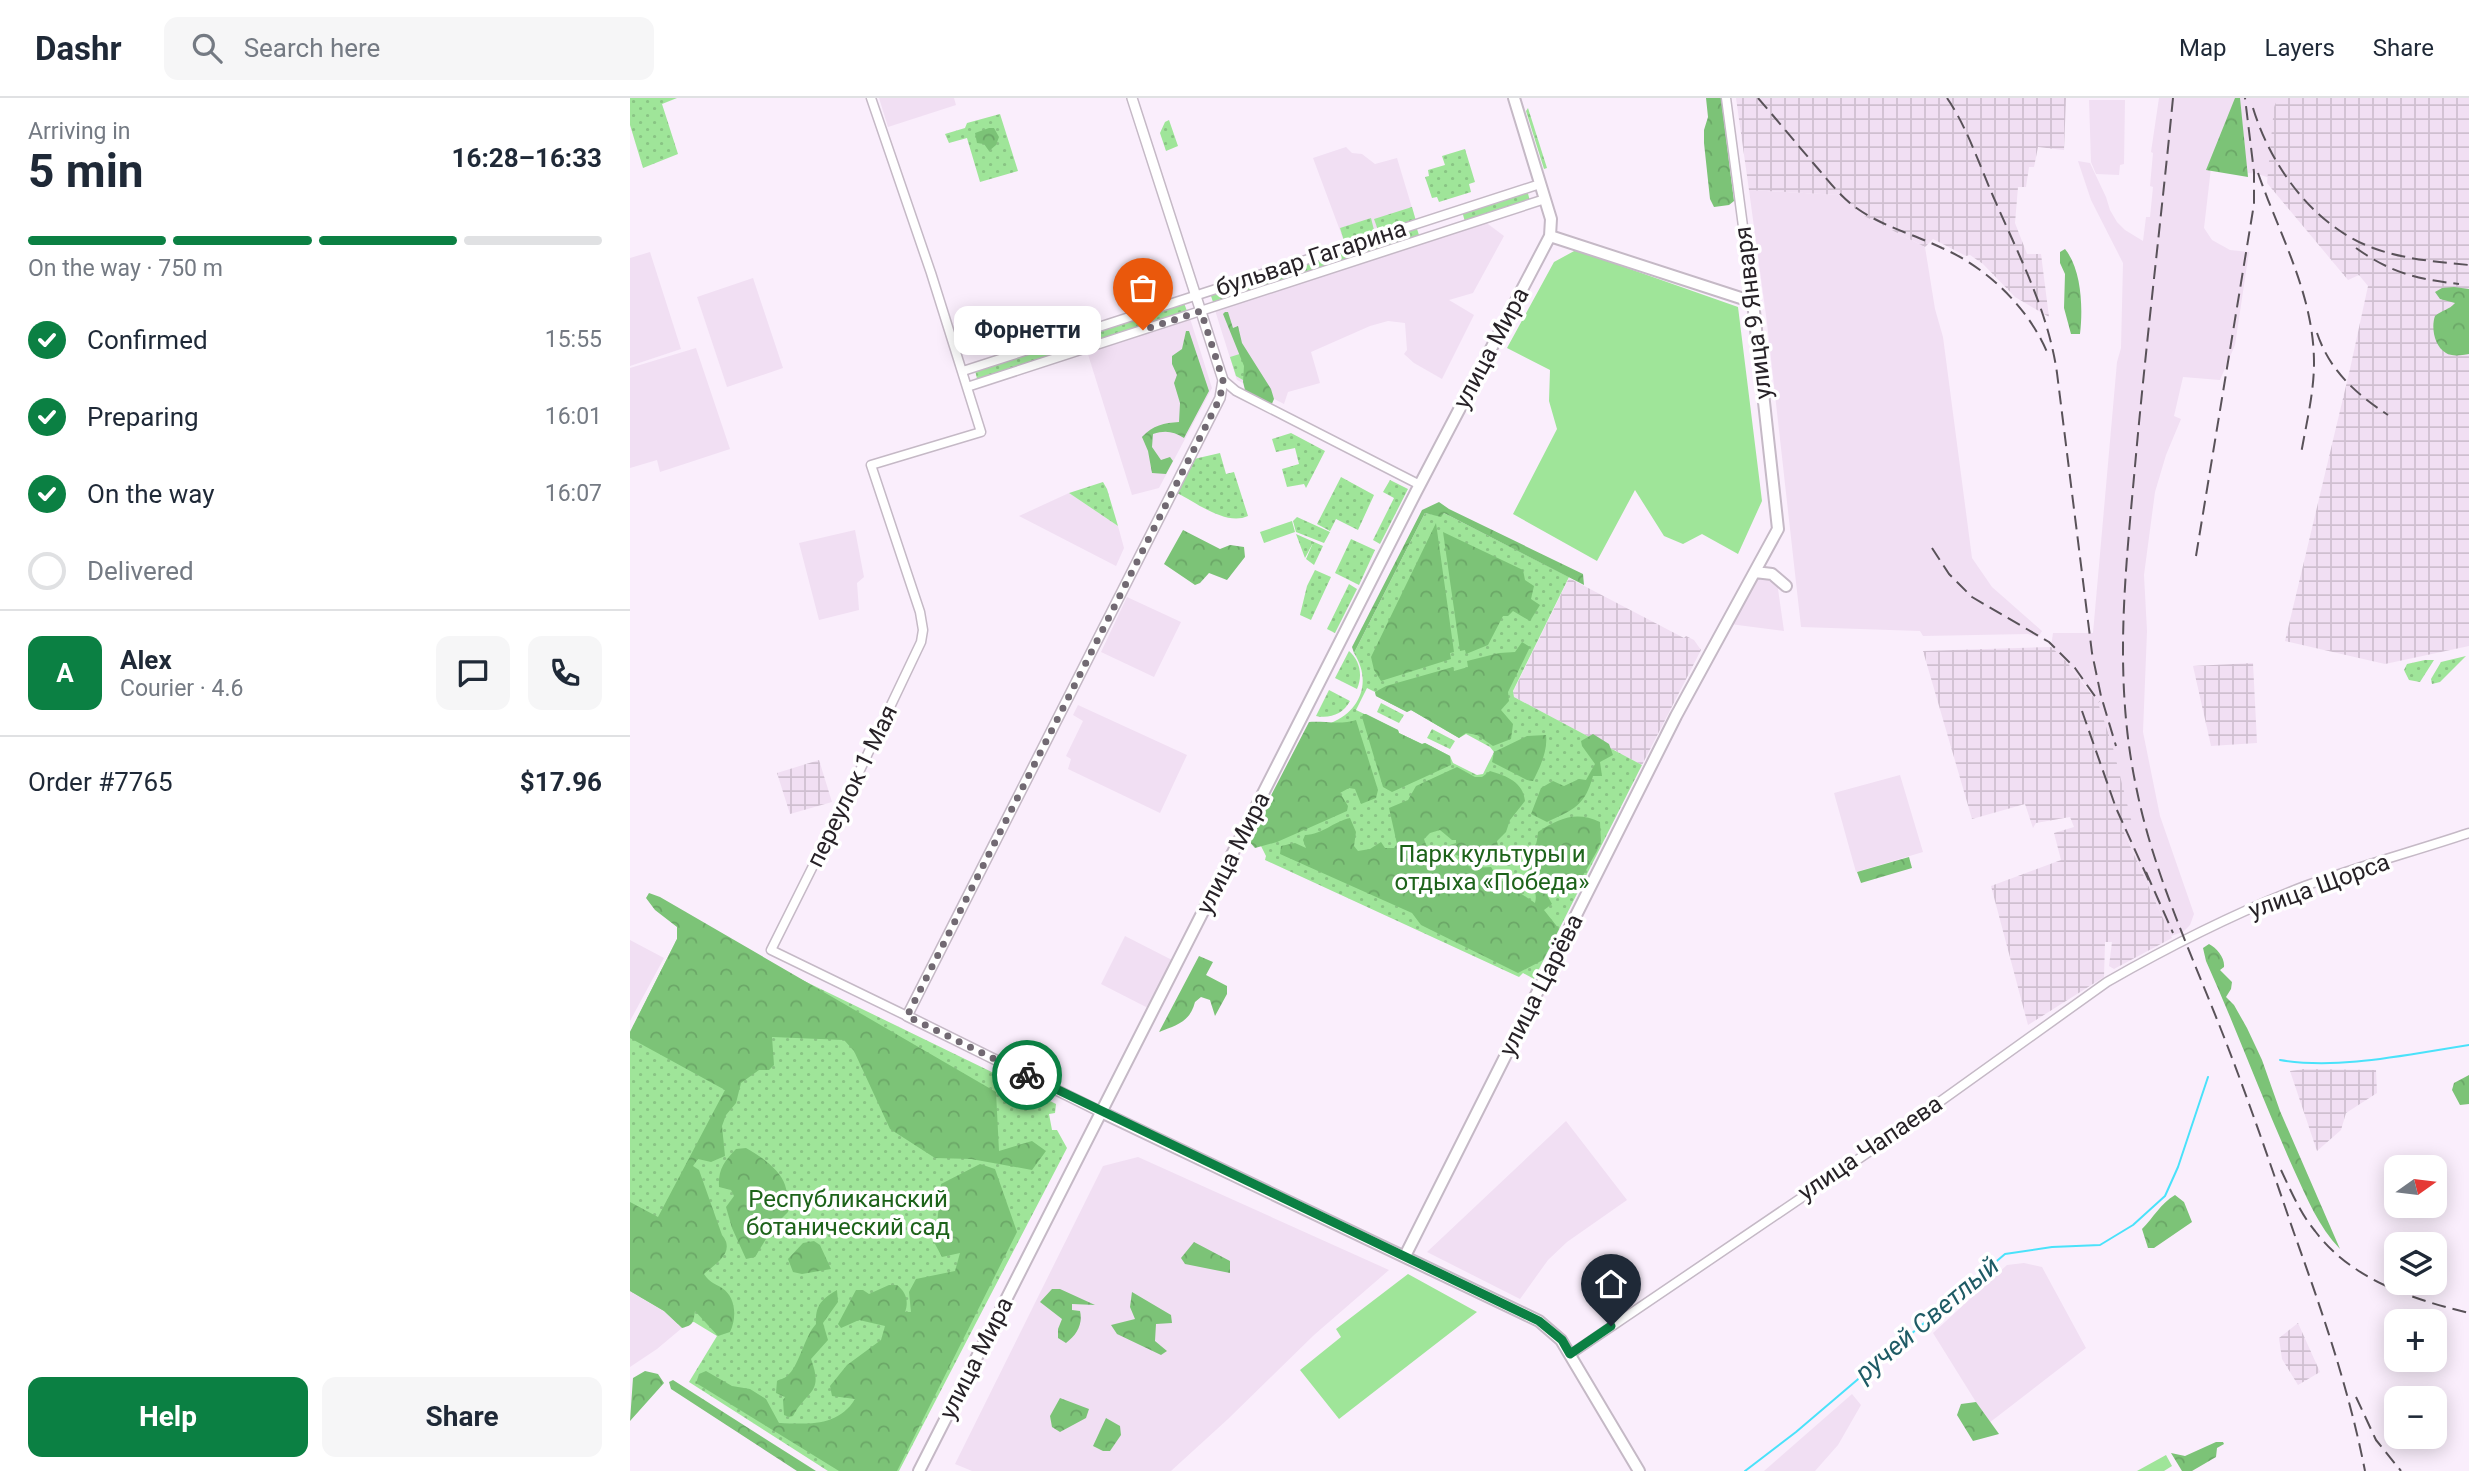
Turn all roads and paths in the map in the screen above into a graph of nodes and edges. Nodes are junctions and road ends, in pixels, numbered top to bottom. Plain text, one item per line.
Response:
1 (871, 98) edge
2 (1132, 98) edge
3 (1514, 98) edge
4 (1726, 98) edge
5 (1540, 184) junction
6 (1545, 199) junction
7 (1448, 214) junction
8 (1452, 229) junction
9 (1550, 236) junction
10 (1196, 296) junction
11 (1752, 302) junction
12 (1201, 311) junction
13 (962, 371) junction
14 (1223, 380) junction
15 (967, 387) junction
16 (1420, 485) junction
17 (1779, 529) joint
18 (1755, 572) junction
19 (1786, 586) dead end
20 (2469, 833) edge
21 (2172, 946) joint
22 (907, 1016) junction
23 (1101, 1112) junction
24 (1405, 1256) junction
25 (1570, 1354) junction
26 (919, 1471) edge
27 (1639, 1471) edge

1 - 13 street
2 - 10 main road
3 - 5 main road
4 - 11 street, улица 9 Января
5 - 6 main road
5 - 7 street, бульвар Гагарина
6 - 8 street, бульвар Гагарина
6 - 9 main road
7 - 8 street
7 - 10 street, бульвар Гагарина
8 - 12 street, бульвар Гагарина
9 - 11 main road
9 - 16 main road, улица Мира
10 - 12 main road
10 - 13 street, бульвар Гагарина
11 - 17 main road, улица 9 Января
12 - 14 main road
12 - 15 street, бульвар Гагарина
13 - 15 street
14 - 16 street
14 - 22 main road
15 - 22 street, переулок 1 Мая
16 - 23 main road, улица Мира
17 - 18 main road, улица Царёва
18 - 19 main road
18 - 24 main road, улица Царёва
20 - 21 street, улица Щорса
21 - 25 street, улица Чапаева
22 - 23 main road
23 - 24 main road
23 - 26 main road, улица Мира
24 - 25 main road
25 - 27 main road

